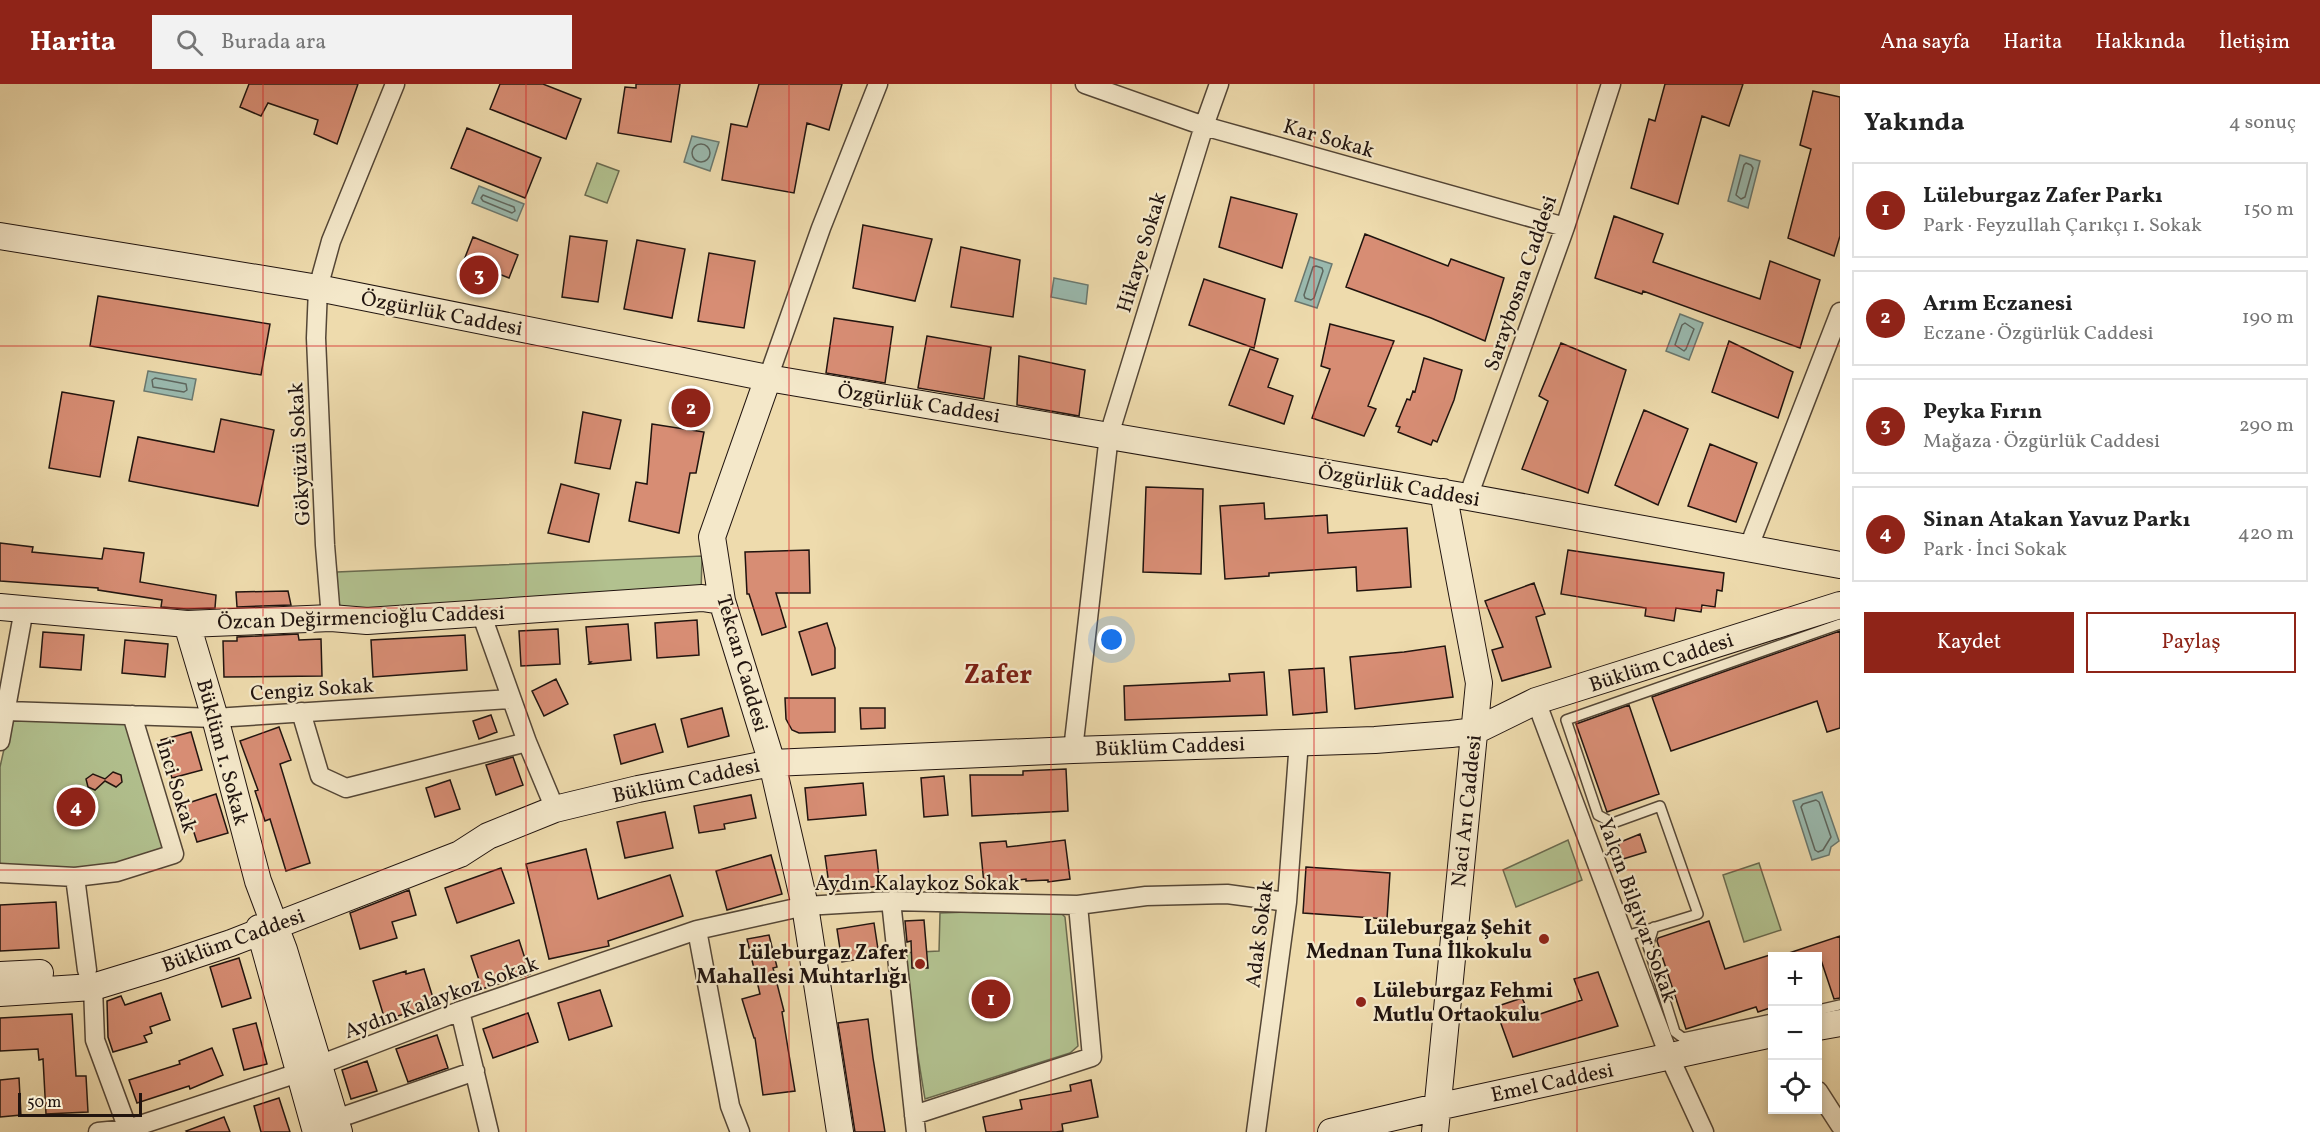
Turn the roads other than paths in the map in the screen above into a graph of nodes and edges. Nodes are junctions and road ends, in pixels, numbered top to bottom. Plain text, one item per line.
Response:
1 (395, 84) edge
2 (878, 84) edge
3 (1085, 84) edge
4 (1219, 84) edge
5 (1611, 84) edge
6 (1204, 126) junction
7 (1564, 227) junction
8 (0, 236) edge
9 (318, 288) junction
10 (1840, 312) edge
11 (768, 378) junction
12 (1109, 435) junction
13 (1456, 494) junction
14 (1749, 549) junction
15 (1840, 565) edge
16 (722, 601) junction
17 (1840, 605) edge
18 (12, 608) edge
19 (481, 613) junction
20 (331, 618) junction
21 (187, 624) junction
22 (1840, 624) edge
23 (511, 699) junction
24 (1536, 701) junction
25 (7, 711) junction
26 (301, 712) junction
27 (132, 715) junction
28 (215, 718) junction
29 (1474, 731) junction
30 (0, 741) edge
31 (1299, 741) junction
32 (527, 742) junction
33 (1073, 750) junction
34 (772, 763) junction
35 (555, 809) junction
36 (0, 873) edge
37 (75, 877) junction
38 (891, 901) junction
39 (1287, 902) junction
40 (1078, 905) junction
41 (804, 906) junction
42 (264, 921) junction
43 (1654, 927) junction
44 (697, 930) junction
45 (1623, 937) junction
46 (0, 975) edge
47 (90, 979) junction
48 (0, 993) edge
49 (1840, 1005) edge
50 (1822, 1009) edge
51 (460, 1011) junction
52 (1768, 1020) edge
53 (1840, 1023) edge
54 (1822, 1026) edge
55 (1768, 1035) edge
56 (1669, 1056) junction
57 (308, 1069) junction
58 (475, 1071) junction
59 (1822, 1097) edge
60 (1437, 1107) junction
61 (915, 1123) edge
62 (1840, 1125) edge
63 (330, 1128) edge
64 (128, 1131) edge
65 (98, 1132) edge
66 (489, 1132) edge
67 (740, 1132) edge
68 (840, 1132) edge
69 (1256, 1132) edge
70 (1331, 1132) edge
71 (1435, 1132) edge
72 (1704, 1132) edge

1 - 9 street, Gökyüzü Sokak
2 - 11 street
3 - 6 street, Kar Sokak
4 - 6 street, Hikaye Sokak
5 - 7 street, Saraybosna Caddesi
6 - 7 street, Kar Sokak
6 - 12 street, Hikaye Sokak
7 - 13 street, Saraybosna Caddesi
8 - 9 street, Özgürlük Caddesi
9 - 11 street, Özgürlük Caddesi
9 - 20 street, Gökyüzü Sokak
10 - 14 street
11 - 12 street, Özgürlük Caddesi
11 - 16 street, Tekcan Caddesi
12 - 13 street, Özgürlük Caddesi
12 - 33 street, Hikaye Sokak
13 - 14 street, Özgürlük Caddesi
13 - 29 street, Naci Arı Caddesi
14 - 15 street, Özgürlük Caddesi
16 - 19 street, Özcan Değirmencioğlu Caddesi
16 - 34 street, Tekcan Caddesi
17 - 24 street, Büklüm Caddesi
18 - 21 street, Özcan Değirmencioğlu Caddesi
18 - 25 street
19 - 20 street, Özcan Değirmencioğlu Caddesi
19 - 23 street
20 - 21 street, Özcan Değirmencioğlu Caddesi
21 - 28 street, Büklüm 1. Sokak
22 - 43 lane
23 - 26 street, Cengiz Sokak
23 - 32 street
24 - 29 street, Büklüm Caddesi
24 - 45 street, Yalçın Bilgivar Sokak
25 - 27 street, Cengiz Sokak
25 - 30 street
26 - 28 street, Cengiz Sokak
26 - 32 street
27 - 28 street, Cengiz Sokak
27 - 37 street, İnci Sokak
28 - 42 street, Büklüm 1. Sokak
29 - 31 street, Büklüm Caddesi
29 - 60 street, Naci Arı Caddesi
31 - 33 street, Büklüm Caddesi
31 - 39 street, Adak Sokak
32 - 35 street
33 - 34 street, Büklüm Caddesi
34 - 35 street, Büklüm Caddesi
34 - 41 street, Tekcan Caddesi
35 - 42 street, Büklüm Caddesi
36 - 37 street
37 - 47 street
38 - 40 street, Aydın Kalaykoz Sokak
38 - 41 street, Aydın Kalaykoz Sokak
38 - 61 street
39 - 40 street, Aydın Kalaykoz Sokak
39 - 69 street, Adak Sokak
40 - 61 street
41 - 44 street, Aydın Kalaykoz Sokak
41 - 68 street, Tekcan Caddesi
42 - 47 street, Büklüm Caddesi
42 - 57 street
43 - 45 lane
43 - 52 lane
44 - 51 street, Aydın Kalaykoz Sokak
44 - 67 street
45 - 56 street, Yalçın Bilgivar Sokak
46 - 47 street, Büklüm Caddesi
47 - 48 street, Büklüm Caddesi
47 - 64 street
49 - 50 lane
51 - 57 street, Aydın Kalaykoz Sokak
51 - 58 street
53 - 54 street
55 - 56 street, Emel Caddesi
56 - 60 street, Emel Caddesi
56 - 72 street, Yalçın Bilgivar Sokak
57 - 63 street
57 - 64 street, Aydın Kalaykoz Sokak
58 - 63 street
58 - 66 street
59 - 62 street
60 - 70 street, Emel Caddesi
60 - 71 street, Naci Arı Caddesi
64 - 65 street, Aydın Kalaykoz Sokak

